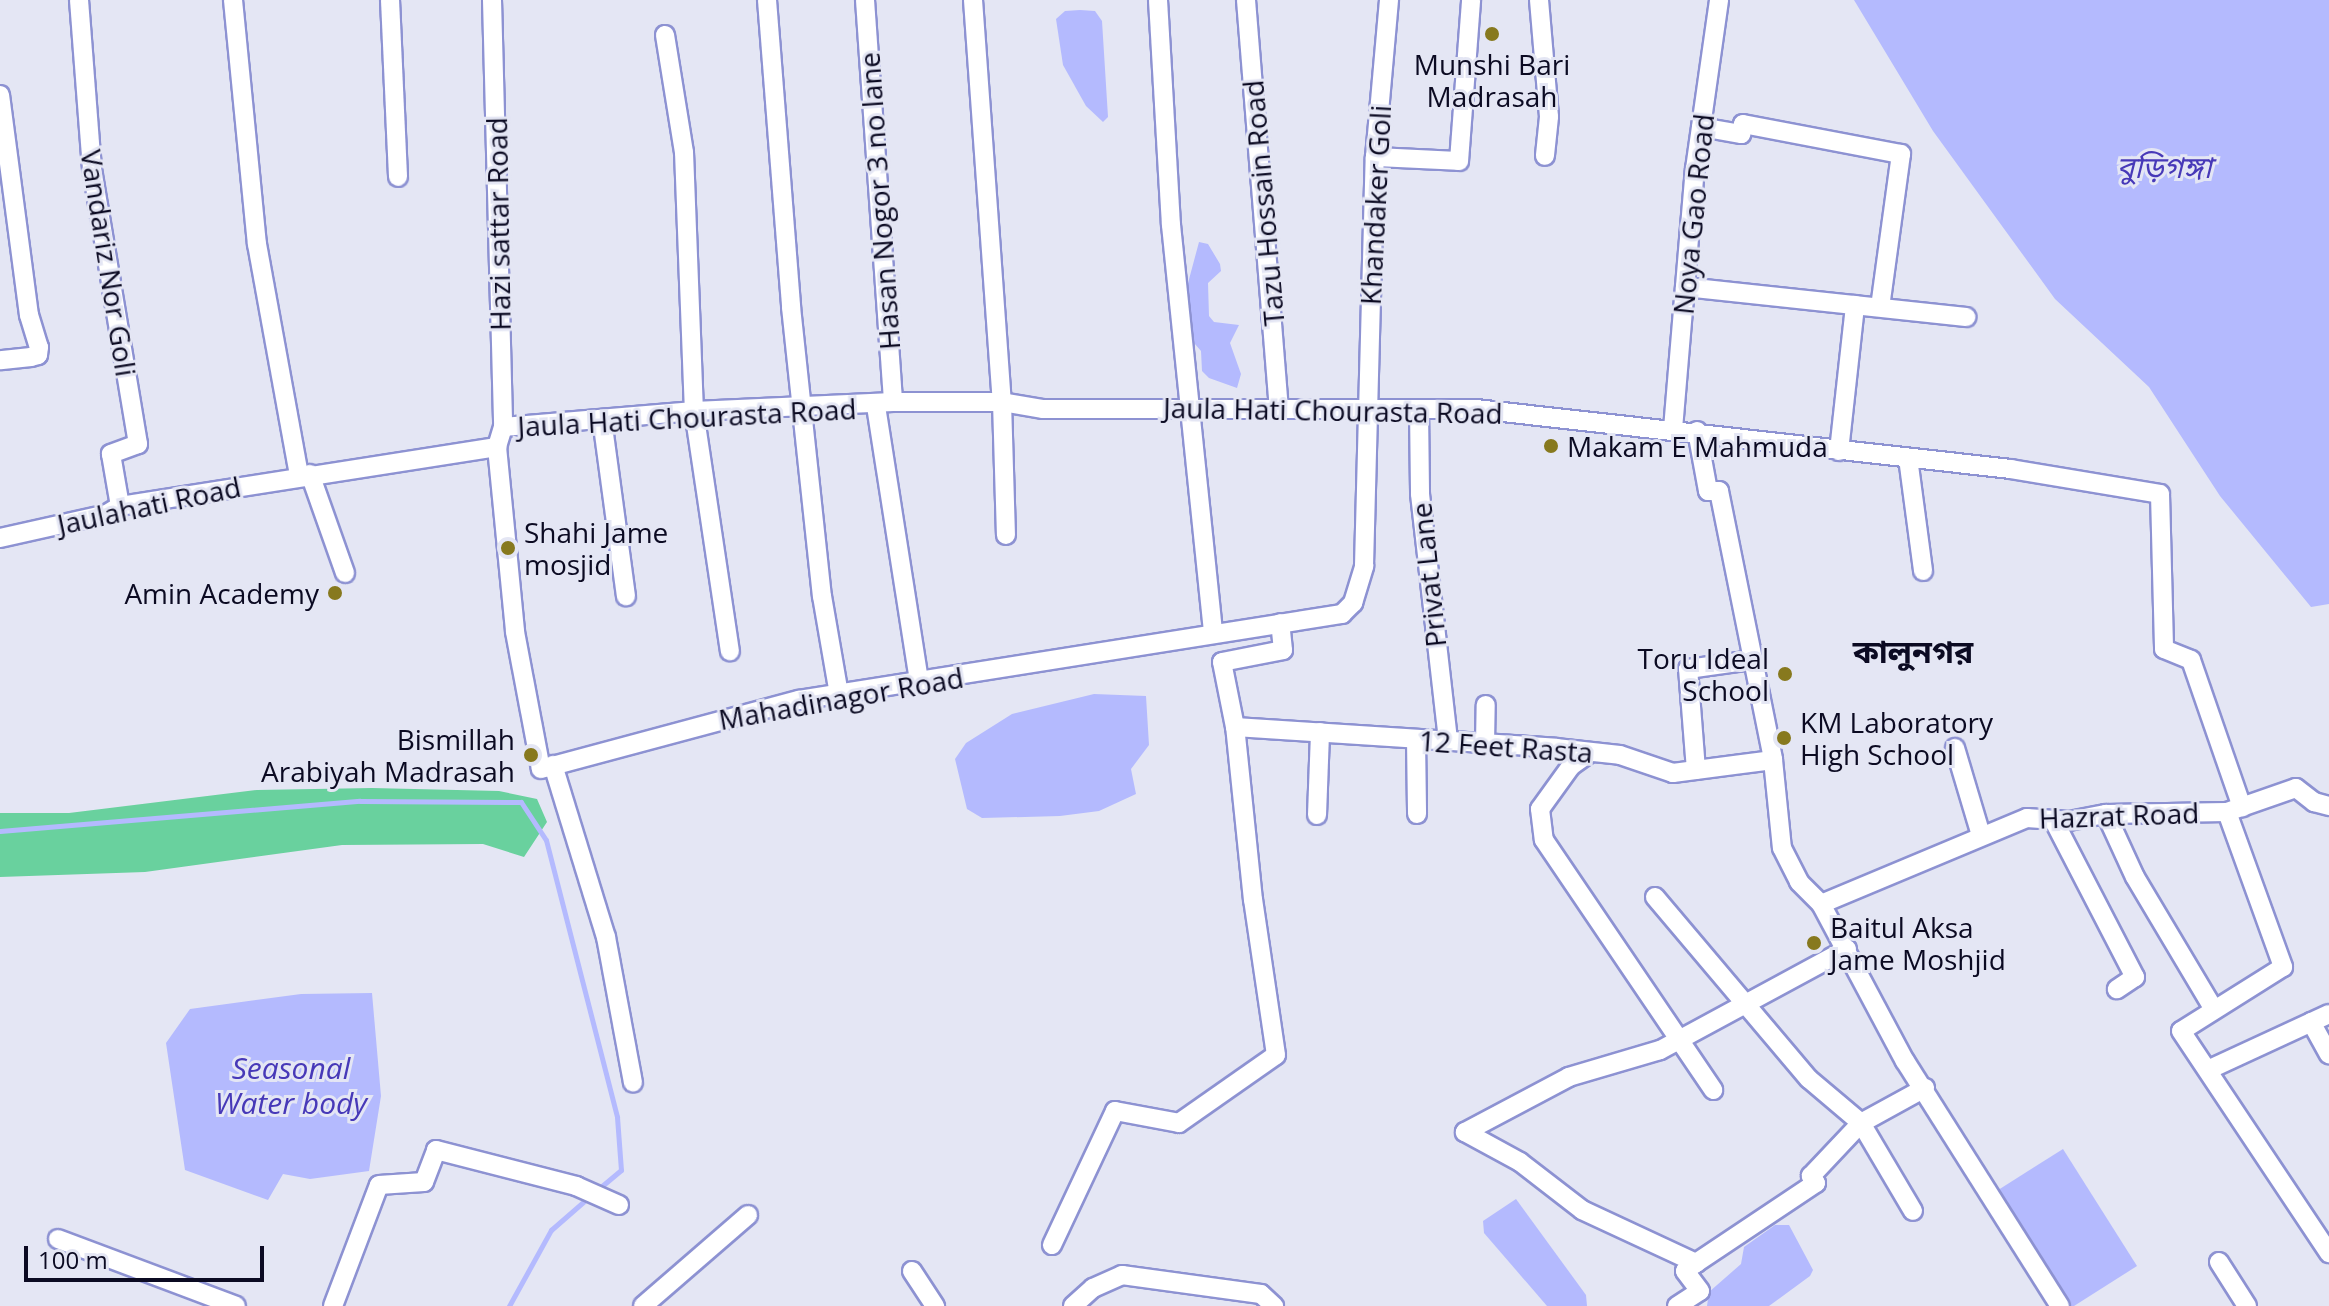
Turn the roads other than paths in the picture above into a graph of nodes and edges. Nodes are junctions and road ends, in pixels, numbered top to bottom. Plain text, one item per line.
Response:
1 (79, 0) edge
2 (233, 0) edge
3 (390, 0) edge
4 (492, 0) edge
5 (767, 0) edge
6 (865, 0) edge
7 (973, 0) edge
8 (1158, 0) edge
9 (1246, 0) edge
10 (1389, 0) edge
11 (1471, 0) edge
12 (1539, 0) edge
13 (1719, 0) edge
14 (665, 35) dead end
15 (0, 95) edge
16 (1701, 127) junction
17 (1545, 156) dead end
18 (1375, 157) junction
19 (398, 177) dead end
20 (1685, 287) junction
21 (1855, 305) junction
22 (1880, 307) junction
23 (1966, 317) dead end
24 (0, 360) edge
25 (1002, 402) junction
26 (885, 404) junction
27 (1279, 406) junction
28 (1189, 407) junction
29 (804, 409) junction
30 (1419, 409) junction
31 (1365, 410) junction
32 (694, 411) junction
33 (602, 419) junction
34 (503, 427) junction
35 (1673, 429) junction
36 (1697, 431) junction
37 (497, 447) junction
38 (1839, 451) junction
39 (1908, 458) junction
40 (304, 474) junction
41 (120, 506) junction
42 (1006, 535) dead end
43 (0, 538) edge
44 (1923, 571) dead end
45 (345, 573) dead end
46 (626, 596) dead end
47 (1325, 617) joint
48 (1280, 623) junction
49 (1213, 633) junction
50 (730, 651) dead end
51 (1753, 660) junction
52 (919, 681) junction
53 (839, 694) junction
54 (1486, 705) dead end
55 (1235, 727) junction
56 (1320, 732) junction
57 (1416, 739) junction
58 (1448, 740) junction
59 (1485, 744) junction
60 (1955, 748) dead end
61 (1588, 754) junction
62 (1773, 760) junction
63 (547, 767) junction
64 (1696, 770) junction
65 (2329, 806) edge
66 (2234, 809) junction
67 (1417, 814) dead end
68 (2106, 814) junction
69 (1317, 815) dead end
70 (2054, 821) junction
71 (1981, 835) junction
72 (1655, 897) dead end
73 (1821, 904) junction
74 (1847, 949) junction
75 (2117, 989) dead end
76 (1744, 1006) junction
77 (2213, 1008) junction
78 (2329, 1014) edge
79 (2311, 1022) junction
80 (1678, 1041) junction
81 (2329, 1054) edge
82 (2210, 1069) junction
83 (633, 1083) dead end
84 (1925, 1088) junction
85 (1713, 1090) dead end
86 (1861, 1123) junction
87 (612, 1201) dead end
88 (1913, 1211) dead end
89 (748, 1215) dead end
90 (58, 1239) dead end
91 (1052, 1245) dead end
92 (2328, 1248) edge
93 (2219, 1262) dead end
94 (1696, 1263) junction
95 (912, 1271) dead end
96 (236, 1306) edge
97 (333, 1306) edge
98 (643, 1306) edge
99 (935, 1306) edge
100 (1073, 1306) edge
101 (1274, 1306) edge
102 (1677, 1306) edge
103 (2060, 1306) edge
104 (2247, 1306) edge

1 - 41 street, Vandariz Nor Goli
2 - 40 street
3 - 19 street
4 - 34 street, Hazi sattar Road
5 - 29 street
6 - 26 street, Hasan Nogor 3 no lane
7 - 25 street
8 - 28 street
9 - 27 street, Tazu Hossain Road
10 - 18 street, Khandaker Goli
11 - 18 street
12 - 17 street
13 - 16 street, Noya Gao Road
14 - 32 street
15 - 24 street
16 - 20 street, Noya Gao Road
16 - 22 street
18 - 31 street, Khandaker Goli
20 - 21 street
20 - 35 street, Noya Gao Road
21 - 22 street
21 - 38 street
22 - 23 street
25 - 26 street, Jaula Hati Chourasta Road
25 - 28 street, Jaula Hati Chourasta Road
25 - 42 street
26 - 29 street, Jaula Hati Chourasta Road
26 - 52 street, Hasan Nogor 3 no lane
27 - 28 street, Jaula Hati Chourasta Road
27 - 31 street, Jaula Hati Chourasta Road
28 - 49 street
29 - 32 street, Jaula Hati Chourasta Road
29 - 53 street
30 - 31 street, Jaula Hati Chourasta Road
30 - 35 street, Jaula Hati Chourasta Road
30 - 58 street, Privat Lane
31 - 47 street, Khandaker Goli
32 - 33 street, Jaula Hati Chourasta Road
32 - 50 street
33 - 34 street, Jaula Hati Chourasta Road
33 - 46 street
34 - 37 street, Hazi sattar Road
35 - 36 street, Jaula Hati Chourasta Road
36 - 38 street, Jaula Hati Chourasta Road
36 - 51 street
37 - 40 street, Jaulahati Road
37 - 63 street
38 - 39 street, Jaula Hati Chourasta Road
39 - 44 street
39 - 66 street, Jaula Hati Chourasta Road
40 - 41 street, Jaulahati Road
40 - 45 street
41 - 43 street, Jaulahati Road
47 - 48 street, Mahadinagor Road
48 - 49 street, Mahadinagor Road
48 - 55 street
49 - 52 street, Mahadinagor Road
51 - 62 street
51 - 64 street
52 - 53 street, Mahadinagor Road
53 - 63 street, Mahadinagor Road
54 - 59 street
55 - 56 street, 12 Feet Rasta
55 - 91 street
56 - 57 street, 12 Feet Rasta
56 - 69 street
57 - 58 street, 12 Feet Rasta
57 - 67 street
58 - 59 street, 12 Feet Rasta
59 - 61 street, 12 Feet Rasta
60 - 71 street
61 - 64 street, 12 Feet Rasta
61 - 80 street
62 - 64 street, 12 Feet Rasta
62 - 73 street
63 - 83 street
65 - 66 street, Hazrat Road
66 - 68 street, Hazrat Road
66 - 77 street
68 - 70 street, Hazrat Road
68 - 77 street
70 - 71 street, Hazrat Road
70 - 75 street
71 - 73 street, Hazrat Road
72 - 76 street
73 - 74 street
74 - 76 street
74 - 84 street
76 - 80 street
76 - 86 street
77 - 82 street
78 - 79 street
79 - 81 street
79 - 82 street
80 - 85 street
80 - 94 street
82 - 92 street
84 - 86 street
84 - 103 street
86 - 88 street
86 - 94 street
87 - 97 street
89 - 98 street
90 - 96 street
93 - 104 street
94 - 102 street
95 - 99 street
100 - 101 street

